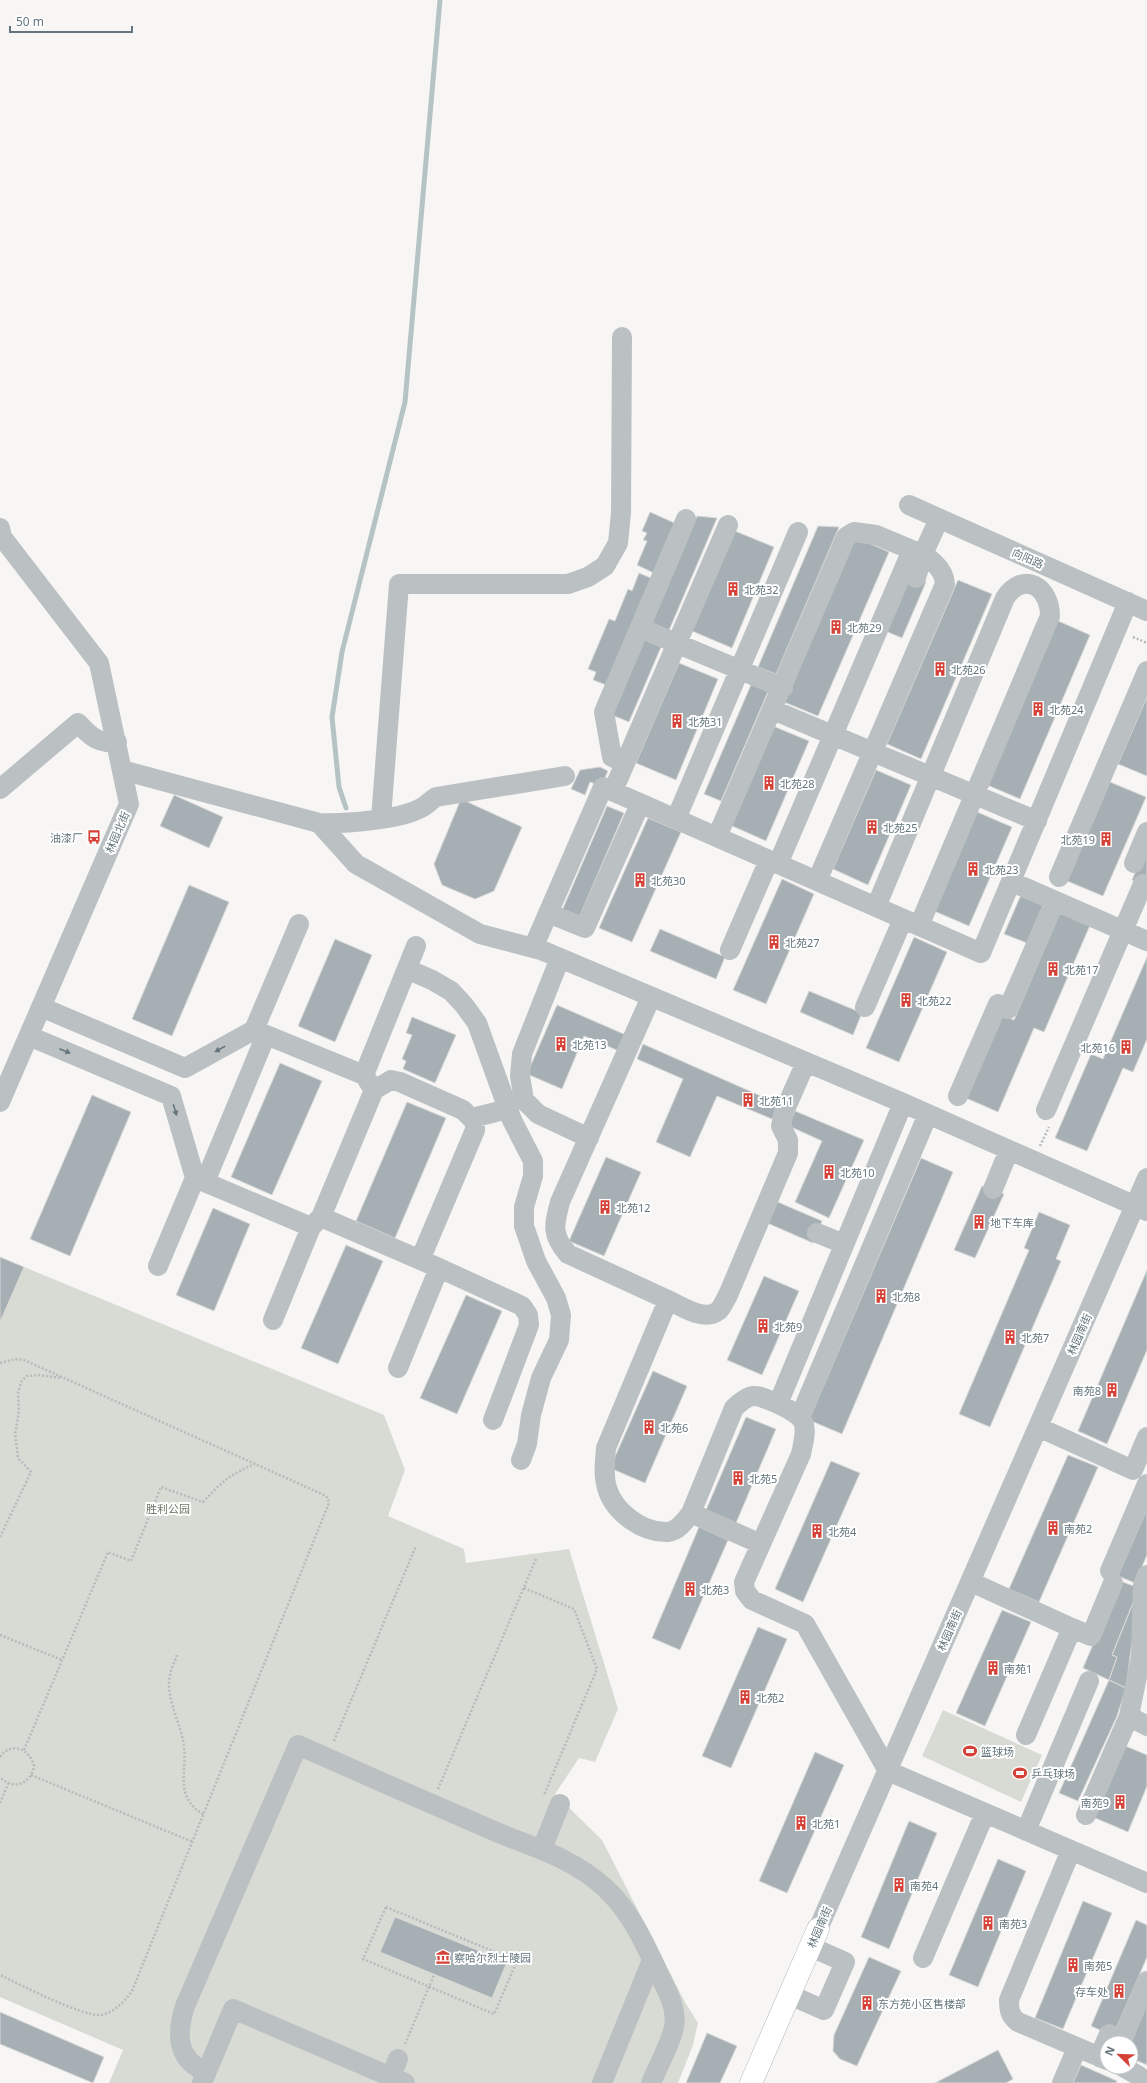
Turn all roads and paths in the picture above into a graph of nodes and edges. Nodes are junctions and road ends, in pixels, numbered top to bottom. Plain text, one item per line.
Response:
1 (622, 337) dead end
2 (909, 505) dead end
3 (686, 519) dead end
4 (939, 519) junction
5 (728, 525) dead end
6 (0, 528) edge
7 (798, 532) dead end
8 (917, 552) junction
9 (1042, 564) junction
10 (916, 578) dead end
11 (1034, 585) junction
12 (1128, 602) junction
13 (1147, 611) edge
14 (640, 628) junction
15 (676, 643) junction
16 (740, 670) junction
17 (1147, 671) edge
18 (783, 688) junction
19 (773, 710) junction
20 (833, 735) junction
21 (117, 742) junction
22 (873, 752) junction
23 (625, 763) junction
24 (122, 770) junction
25 (565, 776) dead end
26 (931, 776) junction
27 (0, 789) edge
28 (613, 791) junction
29 (975, 795) junction
30 (640, 804) junction
31 (381, 818) junction
32 (676, 819) junction
33 (1037, 821) junction
34 (319, 822) junction
35 (1147, 832) edge
36 (717, 837) junction
37 (773, 862) junction
38 (1134, 864) dead end
39 (1059, 877) dead end
40 (817, 881) junction
41 (1012, 882) junction
42 (1143, 884) dead end
43 (1054, 900) junction
44 (876, 907) junction
45 (548, 913) junction
46 (911, 923) junction
47 (299, 924) dead end
48 (1124, 931) junction
49 (1147, 940) edge
50 (416, 946) dead end
51 (533, 948) junction
52 (730, 950) dead end
53 (560, 958) junction
54 (407, 969) junction
55 (651, 997) junction
56 (865, 1007) dead end
57 (41, 1008) junction
58 (260, 1032) junction
59 (29, 1036) junction
60 (806, 1062) junction
61 (369, 1083) junction
62 (958, 1096) dead end
63 (0, 1102) edge
64 (903, 1103) junction
65 (508, 1109) junction
66 (1046, 1110) joint
67 (928, 1114) junction
68 (472, 1118) junction
69 (589, 1138) junction
70 (1009, 1150) junction
71 (1034, 1161) junction
72 (1147, 1178) edge
73 (200, 1180) junction
74 (993, 1189) dead end
75 (1141, 1209) edge
76 (316, 1222) junction
77 (817, 1233) dead end
78 (844, 1244) junction
79 (420, 1260) junction
80 (158, 1266) dead end
81 (439, 1268) junction
82 (556, 1298) junction
83 (668, 1300) junction
84 (525, 1311) junction
85 (273, 1320) dead end
86 (0, 1363) edge
87 (398, 1368) dead end
88 (65, 1379) junction
89 (778, 1404) junction
90 (800, 1417) junction
91 (493, 1420) dead end
92 (1038, 1427) junction
93 (1147, 1437) edge
94 (521, 1460) dead end
95 (255, 1464) junction
96 (1147, 1484) edge
97 (691, 1513) junction
98 (0, 1537) edge
99 (761, 1544) junction
100 (416, 1546) dead end
101 (536, 1559) dead end
102 (1147, 1575) edge
103 (971, 1582) junction
104 (524, 1588) junction
105 (1072, 1628) junction
106 (0, 1635) edge
107 (177, 1655) dead end
108 (62, 1660) junction
109 (1089, 1681) dead end
110 (1129, 1716) junction
111 (1147, 1726) edge
112 (1026, 1735) dead end
113 (24, 1750) junction
114 (1, 1755) edge
115 (327, 1758) junction
116 (888, 1771) junction
117 (31, 1775) junction
118 (0, 1777) edge
119 (8, 1784) junction
120 (0, 1803) edge
121 (431, 1804) junction
122 (560, 1804) joint
123 (985, 1813) junction
124 (204, 1815) junction
125 (1086, 1815) dead end
126 (1026, 1830) junction
127 (192, 1842) junction
128 (542, 1850) junction
129 (1071, 1850) junction
130 (1147, 1883) edge
131 (814, 1938) junction
132 (923, 1958) dead end
133 (652, 1960) junction
134 (0, 1975) edge
135 (434, 1975) dead end
136 (1147, 1981) edge
137 (429, 1987) junction
138 (790, 1995) junction
139 (1117, 2035) edge
140 (1077, 2048) junction
141 (1099, 2056) edge
142 (396, 2076) edge
143 (204, 2078) edge
144 (602, 2083) edge
145 (651, 2083) edge
146 (751, 2083) edge
147 (1062, 2083) edge

1 - 31 street
2 - 4 street, 向阳路
3 - 14 street
4 - 8 street
4 - 9 street, 向阳路
5 - 15 street
6 - 21 street, 林园北街
7 - 16 street
8 - 10 street
8 - 18 street
8 - 20 street
8 - 22 street
9 - 11 street
9 - 12 street, 向阳路
11 - 26 street
11 - 29 street
12 - 13 street, 向阳路
12 - 33 street
14 - 15 street
14 - 23 street
15 - 16 street
15 - 23 street
16 - 18 street
16 - 32 street
17 - 39 street
18 - 19 street
19 - 20 street
19 - 36 street
20 - 22 street
20 - 37 street
21 - 24 street, 林园北街
21 - 27 street
22 - 26 street
22 - 40 street
23 - 28 street
24 - 34 street
24 - 57 street, 林园北街
25 - 31 street
26 - 29 street
26 - 44 street
28 - 30 street
28 - 45 street
29 - 33 street
29 - 46 street
30 - 32 street
30 - 45 street
31 - 34 street
32 - 36 street
33 - 41 street
34 - 51 street
35 - 38 street
36 - 37 street
37 - 40 street
37 - 52 street
40 - 44 street
41 - 43 street
41 - 46 street
42 - 48 street
43 - 48 street
43 - 62 street
44 - 46 street
45 - 51 street
46 - 56 street
47 - 58 street
48 - 49 street
48 - 66 street
50 - 54 street
51 - 53 street
53 - 55 street
53 - 69 street
54 - 61 street
54 - 65 street
55 - 60 street
55 - 69 street
58 -> 57 street
57 - 59 street, 林园北街
58 - 61 street
58 - 73 street
59 - 63 street, 林园北街
59 -> 73 street
60 - 64 street
60 - 83 street
61 - 68 street
61 - 76 street
64 - 67 street
64 - 78 street
65 - 68 street
65 - 82 street
66 - 71 path
67 - 70 street
67 - 90 street
68 - 79 street
69 - 83 street
70 - 71 street
70 - 74 street
71 - 75 street
72 - 75 street, 林园南街
73 - 76 street
73 - 80 street
75 - 92 street, 林园南街
76 - 79 street
76 - 85 street
77 - 78 street
78 - 89 street
79 - 81 street
81 - 84 street
81 - 87 street
82 - 84 street
82 - 94 street
83 - 97 street
84 - 91 street
86 - 88 path
88 - 95 path
88 - 98 path
89 - 90 street
89 - 97 street
90 - 99 street
92 - 93 street
92 - 103 street, 林园南街
95 - 108 path
95 - 124 path
96 - 105 street
97 - 99 street
99 - 116 street
100 - 115 path
101 - 104 path
102 - 110 street
103 - 105 street
103 - 116 street, 林园南街
104 - 121 path
104 - 122 path
105 - 112 street
106 - 108 path
107 - 124 path
108 - 113 path
109 - 126 street
110 - 111 street
110 - 125 street
113 - 114 path
113 - 117 path
115 - 121 street
115 - 143 street
116 - 123 street
116 - 131 street, 林园南街
117 - 119 path
117 - 127 path
118 - 119 path
119 - 120 path
121 - 128 street
122 - 128 street
123 - 126 street
123 - 132 street
124 - 127 path
126 - 129 street
127 - 134 path
128 - 133 street
129 - 130 street
129 - 140 street
131 - 138 main road, 林园南街
131 - 138 street
133 - 144 street
133 - 145 street
135 - 137 path
136 - 139 street
137 - 137 path
137 - 142 path
138 - 146 main road, 林园南街
140 - 141 street
140 - 147 street
142 - 143 street

